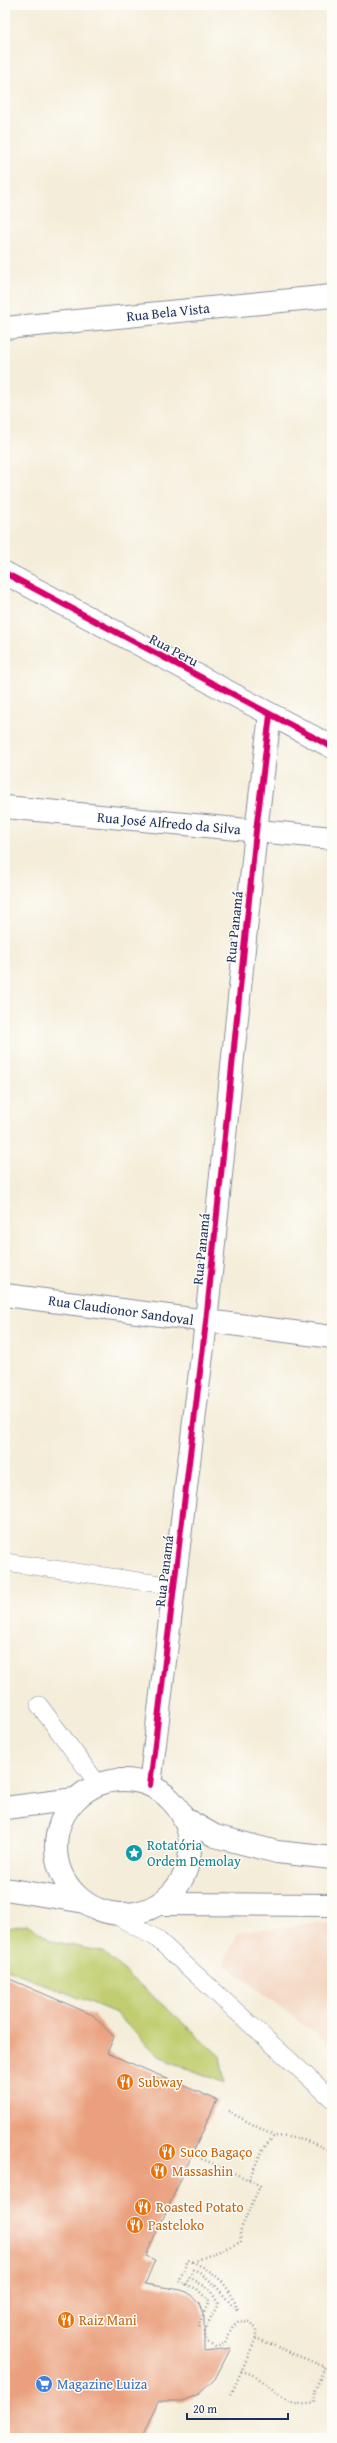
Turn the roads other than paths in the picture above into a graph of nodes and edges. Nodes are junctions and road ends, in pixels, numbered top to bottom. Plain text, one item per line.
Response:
1 (332, 296) edge
2 (5, 328) edge
3 (5, 573) edge
4 (270, 715) junction
5 (332, 747) edge
6 (5, 807) edge
7 (256, 831) junction
8 (332, 838) edge
9 (5, 1295) edge
10 (206, 1322) junction
11 (332, 1337) edge
12 (5, 1562) edge
13 (174, 1586) junction
14 (39, 1705) dead end
15 (98, 1784) junction
16 (150, 1785) junction
17 (75, 1799) junction
18 (5, 1808) edge
19 (185, 1819) junction
20 (332, 1858) edge
21 (5, 1889) edge
22 (79, 1901) junction
23 (160, 1904) junction
24 (332, 1905) edge
25 (115, 1915) junction
26 (332, 2099) edge

1 - 2 street, Rua Bela Vista
3 - 4 street, Rua Peru
4 - 5 street, Rua Peru
4 - 7 street, Rua Panamá
6 - 7 street, Rua José Alfredo da Silva
7 - 8 street, Rua José Alfredo da Silva
7 - 10 street, Rua Panamá
9 - 10 street, Rua Claudionor Sandoval
10 - 11 street, Rua Claudionor Sandoval
10 - 13 street, Rua Panamá
12 - 13 lane
13 - 16 street, Rua Panamá
14 - 15 lane
15 - 16 street
15 - 17 street
16 - 19 street
17 - 18 street
17 - 22 street
19 - 20 street
19 - 23 street
21 - 22 street
22 - 25 street
23 - 24 street
23 - 25 street
25 - 26 lane

